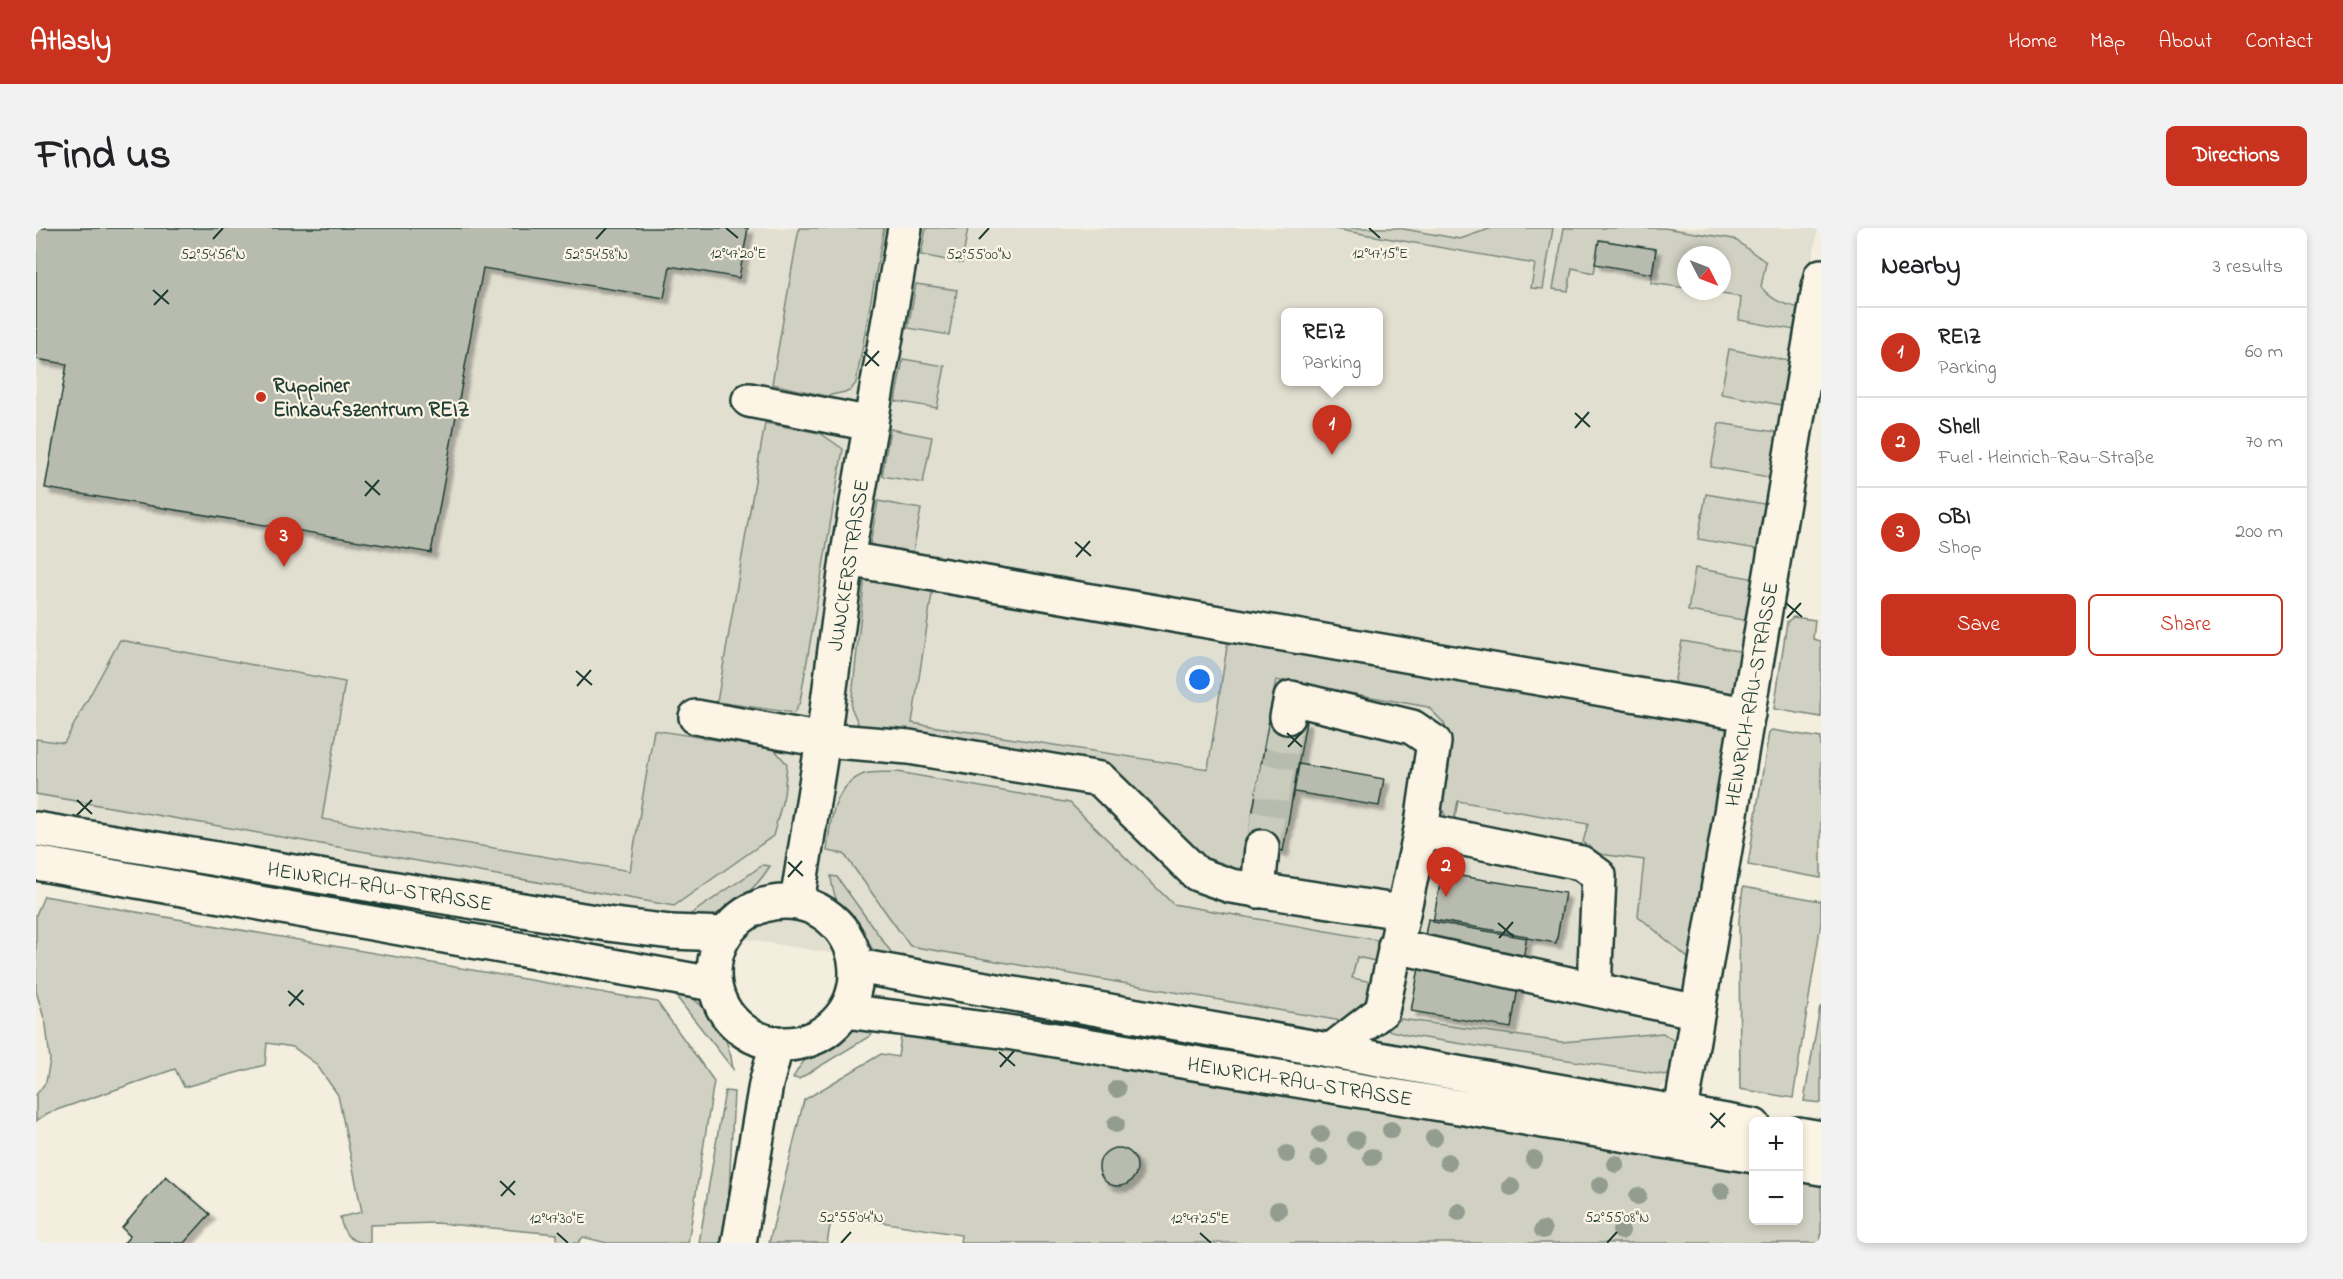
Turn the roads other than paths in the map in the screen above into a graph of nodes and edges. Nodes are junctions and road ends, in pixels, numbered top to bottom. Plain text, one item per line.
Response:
1 (905, 228) edge
2 (1821, 276) edge
3 (749, 400) dead end
4 (871, 424) junction
5 (847, 559) junction
6 (1748, 714) junction
7 (696, 717) dead end
8 (1287, 717) tunnel mouth
9 (823, 740) junction
10 (36, 829) edge
11 (1421, 830) junction
12 (1262, 847) tunnel mouth
13 (36, 863) edge
14 (1258, 891) junction
15 (797, 902) junction
16 (1402, 912) junction
17 (725, 934) junction
18 (1395, 946) junction
19 (857, 966) junction
20 (713, 984) junction
21 (1594, 989) junction
22 (845, 1011) junction
23 (1698, 1012) junction
24 (777, 1043) junction
25 (1330, 1051) junction
26 (1749, 1126) edge
27 (1678, 1128) junction
28 (1803, 1135) edge
29 (1821, 1138) edge
30 (1749, 1154) edge
31 (1803, 1165) edge
32 (1821, 1168) edge
33 (739, 1243) edge

1 - 4 main road, JUNCKERSTRASSE
2 - 6 main road, HEINRICH-RAU-STRASSE
3 - 4 main road
4 - 5 main road, JUNCKERSTRASSE
5 - 6 main road
5 - 9 main road, JUNCKERSTRASSE
6 - 23 main road, HEINRICH-RAU-STRASSE
7 - 9 main road
8 - 11 main road
9 - 14 main road
9 - 15 main road, JUNCKERSTRASSE
10 - 17 main road, HEINRICH-RAU-STRASSE
11 - 16 main road
11 - 21 main road
12 - 14 main road
13 - 20 main road, HEINRICH-RAU-STRASSE
14 - 16 main road
15 - 17 main road
15 - 19 main road
16 - 18 main road
17 - 20 main road
18 - 21 main road
18 - 25 main road
19 - 22 main road
19 - 25 main road, HEINRICH-RAU-STRASSE
20 - 24 main road
21 - 23 main road
22 - 24 main road
22 - 27 main road, HEINRICH-RAU-STRASSE
23 - 27 main road, HEINRICH-RAU-STRASSE
24 - 33 main road
25 - 27 main road, HEINRICH-RAU-STRASSE
26 - 27 main road, HEINRICH-RAU-STRASSE
27 - 30 main road, HEINRICH-RAU-STRASSE
28 - 29 main road
31 - 32 main road

